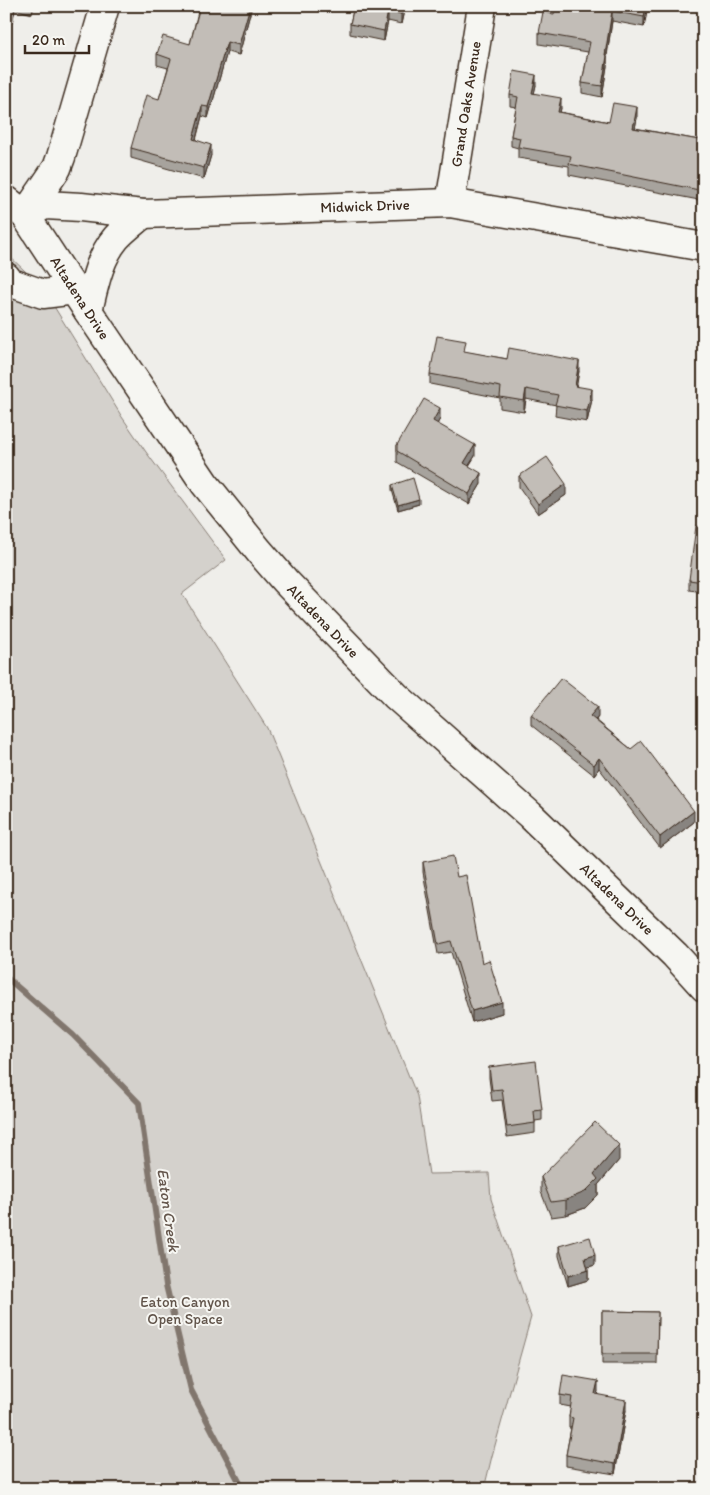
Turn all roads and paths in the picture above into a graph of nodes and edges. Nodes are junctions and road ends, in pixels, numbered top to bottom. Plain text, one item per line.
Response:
1 (105, 6) edge
2 (482, 6) edge
3 (450, 202) junction
4 (16, 208) edge
5 (143, 214) junction
6 (704, 247) edge
7 (6, 277) edge
8 (81, 300) junction
9 (704, 987) edge

1 - 4 street
2 - 3 street, Grand Oaks Avenue
3 - 5 street, Midwick Drive
3 - 6 street, Midwick Drive
4 - 5 street, Midwick Drive
4 - 8 street, Altadena Drive
5 - 8 street
7 - 8 street
8 - 9 street, Altadena Drive

